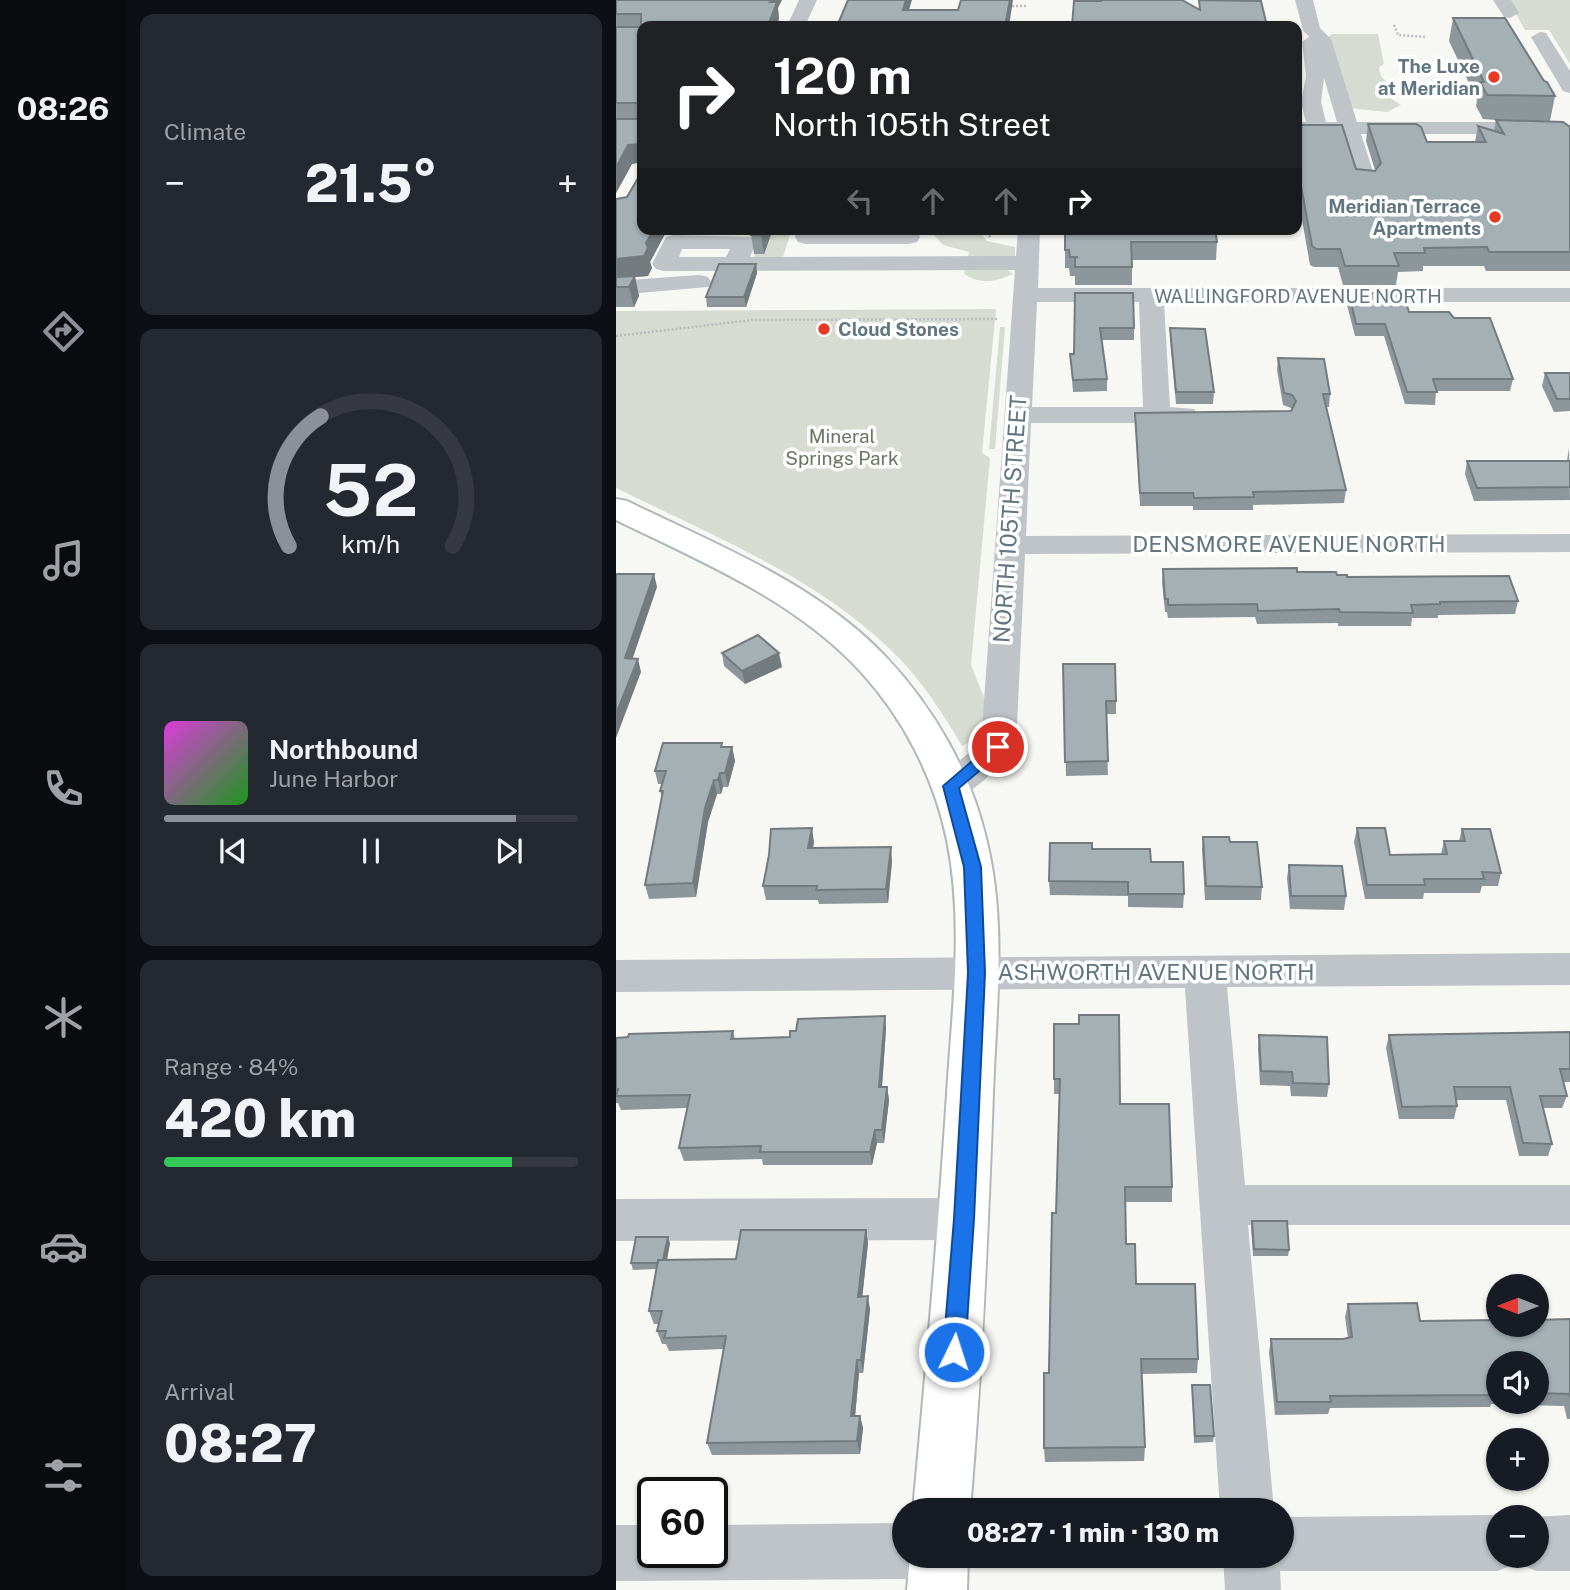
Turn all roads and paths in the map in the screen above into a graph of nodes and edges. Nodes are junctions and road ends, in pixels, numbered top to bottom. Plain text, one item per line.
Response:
1 (808, 0) edge
2 (1304, 0) edge
3 (1003, 6) edge
4 (1028, 6) dead end
5 (798, 21) edge
6 (1394, 25) dead end
7 (1310, 34) junction
8 (1425, 37) dead end
9 (1539, 37) dead end
10 (1570, 86) edge
11 (1570, 123) edge
12 (1307, 128) edge
13 (1348, 128) junction
14 (1531, 128) junction
15 (1570, 131) edge
16 (1365, 181) edge
17 (808, 235) edge
18 (858, 235) edge
19 (910, 235) edge
20 (1029, 235) edge
21 (904, 263) junction
22 (736, 264) edge
23 (1026, 280) junction
24 (616, 288) edge
25 (1570, 295) edge
26 (1151, 296) junction
27 (998, 319) dead end
28 (616, 336) edge
29 (1017, 415) junction
30 (1157, 415) junction
31 (1211, 415) edge
32 (616, 508) edge
33 (1570, 543) edge
34 (1008, 545) junction
35 (951, 786) junction
36 (1570, 969) edge
37 (1205, 972) junction
38 (976, 973) junction
39 (616, 976) edge
40 (1224, 1205) junction
41 (1570, 1205) edge
42 (964, 1219) junction
43 (616, 1220) edge
44 (943, 1498) edge
45 (1246, 1498) edge
46 (1549, 1543) edge
47 (1570, 1543) edge
48 (1486, 1544) edge
49 (1294, 1545) edge
50 (892, 1551) edge
51 (616, 1553) edge
52 (938, 1568) edge
53 (1252, 1568) edge
54 (937, 1590) edge
55 (1253, 1590) edge

1 - 5 street
2 - 7 street
3 - 4 path
6 - 8 path
7 - 12 street
7 - 13 street
9 - 10 street
11 - 14 street
12 - 13 street
13 - 14 street
13 - 16 street
14 - 15 street
17 - 18 street
19 - 21 street
20 - 23 street, NORTH 105TH STREET
21 - 22 street
21 - 23 street
23 - 24 street
23 - 26 street, WALLINGFORD AVENUE NORTH
23 - 29 street, NORTH 105TH STREET
25 - 26 street, WALLINGFORD AVENUE NORTH
26 - 30 street
27 - 28 path
29 - 30 street
29 - 34 street, NORTH 105TH STREET
30 - 31 street
32 - 35 main road
33 - 34 street, DENSMORE AVENUE NORTH
34 - 35 street, NORTH 105TH STREET
35 - 38 main road
36 - 37 street, ASHWORTH AVENUE NORTH
37 - 38 street, ASHWORTH AVENUE NORTH
37 - 40 street
38 - 39 street, ASHWORTH AVENUE NORTH
38 - 42 main road
40 - 41 street
40 - 45 street
42 - 43 street
42 - 44 main road
46 - 47 street
48 - 49 street
50 - 51 street
52 - 54 main road
53 - 55 street

